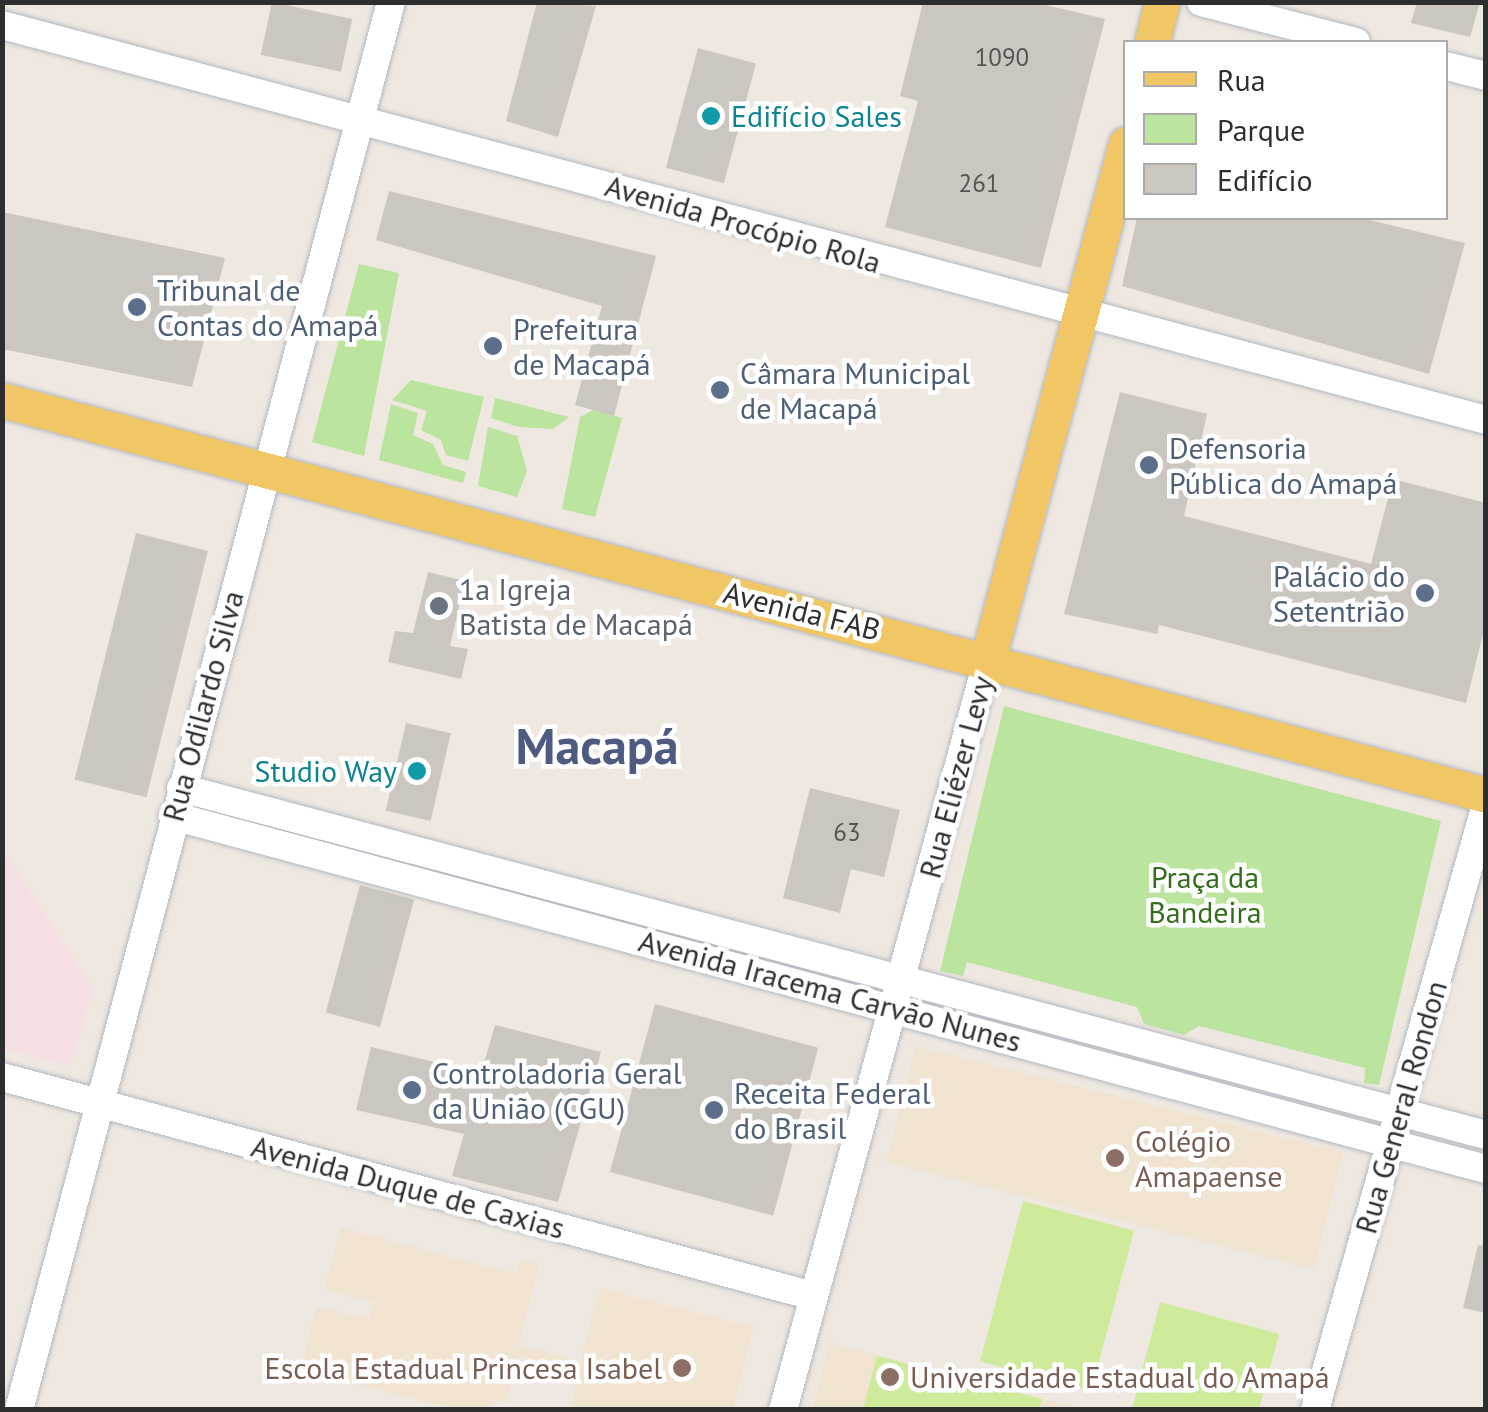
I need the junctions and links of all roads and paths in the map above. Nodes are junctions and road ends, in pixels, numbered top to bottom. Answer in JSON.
{"nodes":[{"id":1,"x":391,"y":2,"type":"edge"},
{"id":2,"x":1162,"y":2,"type":"edge"},
{"id":3,"x":1201,"y":2,"type":"edge"},
{"id":4,"x":2,"y":25,"type":"edge"},
{"id":5,"x":1152,"y":40,"type":"edge"},
{"id":6,"x":1348,"y":40,"type":"edge"},
{"id":7,"x":1448,"y":66,"type":"edge"},
{"id":8,"x":1486,"y":76,"type":"edge"},
{"id":9,"x":361,"y":117,"type":"junction"},
{"id":10,"x":1123,"y":155,"type":"edge"},
{"id":11,"x":1080,"y":317,"type":"junction"},
{"id":12,"x":2,"y":400,"type":"edge"},
{"id":13,"x":1486,"y":420,"type":"edge"},
{"id":14,"x":268,"y":468,"type":"junction"},
{"id":15,"x":987,"y":662,"type":"junction"},
{"id":16,"x":181,"y":788,"type":"junction"},
{"id":17,"x":1486,"y":795,"type":"edge"},
{"id":18,"x":1486,"y":805,"type":"edge"},
{"id":19,"x":174,"y":816,"type":"junction"},
{"id":20,"x":901,"y":979,"type":"junction"},
{"id":21,"x":892,"y":1010,"type":"junction"},
{"id":22,"x":1112,"y":1032,"type":"junction"},
{"id":23,"x":1190,"y":1054,"type":"junction"},
{"id":24,"x":1103,"y":1064,"type":"junction"},
{"id":25,"x":2,"y":1078,"type":"edge"},
{"id":26,"x":1181,"y":1084,"type":"junction"},
{"id":27,"x":98,"y":1103,"type":"junction"},
{"id":28,"x":1401,"y":1111,"type":"junction"},
{"id":29,"x":1486,"y":1134,"type":"edge"},
{"id":30,"x":1392,"y":1143,"type":"junction"},
{"id":31,"x":1486,"y":1168,"type":"edge"},
{"id":32,"x":813,"y":1296,"type":"junction"},
{"id":33,"x":19,"y":1410,"type":"edge"},
{"id":34,"x":783,"y":1410,"type":"edge"},
{"id":35,"x":1316,"y":1410,"type":"edge"}],
"edges":[{"from":1,"to":9,"type":"street","name":"Rua Odilardo Silva"},
{"from":2,"to":5,"type":"main road"},
{"from":3,"to":6,"type":"street"},
{"from":4,"to":9,"type":"street","name":"Avenida Procópio Rola"},
{"from":7,"to":8,"type":"street"},
{"from":9,"to":11,"type":"street","name":"Avenida Procópio Rola"},
{"from":9,"to":14,"type":"street","name":"Rua Odilardo Silva"},
{"from":10,"to":11,"type":"main road","name":"Rua Eliézer Levy"},
{"from":11,"to":13,"type":"street","name":"Avenida Procópio Rola"},
{"from":11,"to":15,"type":"main road","name":"Rua Eliézer Levy"},
{"from":12,"to":14,"type":"main road","name":"Avenida FAB"},
{"from":14,"to":15,"type":"main road","name":"Avenida FAB"},
{"from":14,"to":16,"type":"street","name":"Rua Odilardo Silva"},
{"from":15,"to":17,"type":"main road","name":"Avenida FAB"},
{"from":15,"to":20,"type":"street","name":"Rua Eliézer Levy"},
{"from":16,"to":19,"type":"street","name":"Rua Odilardo Silva"},
{"from":16,"to":20,"type":"street","name":"Avenida Iracema Carvão Nunes"},
{"from":18,"to":28,"type":"street","name":"Rua General Rondon"},
{"from":19,"to":21,"type":"street","name":"Avenida Iracema Carvão Nunes"},
{"from":19,"to":27,"type":"street","name":"Rua Odilardo Silva"},
{"from":20,"to":21,"type":"street","name":"Rua Eliézer Levy"},
{"from":20,"to":22,"type":"street","name":"Avenida Iracema Carvão Nunes"},
{"from":21,"to":24,"type":"street","name":"Avenida Iracema Carvão Nunes"},
{"from":21,"to":32,"type":"street","name":"Rua Eliézer Levy"},
{"from":22,"to":23,"type":"street","name":"Avenida Iracema Carvão Nunes"},
{"from":22,"to":24,"type":"street"},
{"from":23,"to":26,"type":"street"},
{"from":23,"to":28,"type":"street","name":"Avenida Iracema Carvão Nunes"},
{"from":24,"to":26,"type":"street","name":"Avenida Iracema Carvão Nunes"},
{"from":25,"to":27,"type":"street","name":"Avenida Duque de Caxias"},
{"from":26,"to":30,"type":"street","name":"Avenida Iracema Carvão Nunes"},
{"from":27,"to":32,"type":"street","name":"Avenida Duque de Caxias"},
{"from":27,"to":33,"type":"street","name":"Rua Odilardo Silva"},
{"from":28,"to":29,"type":"street","name":"Avenida Iracema Carvão Nunes"},
{"from":28,"to":30,"type":"street","name":"Rua General Rondon"},
{"from":30,"to":31,"type":"street","name":"Avenida Iracema Carvão Nunes"},
{"from":30,"to":35,"type":"street","name":"Rua General Rondon"},
{"from":32,"to":34,"type":"street","name":"Rua Eliézer Levy"}]}
